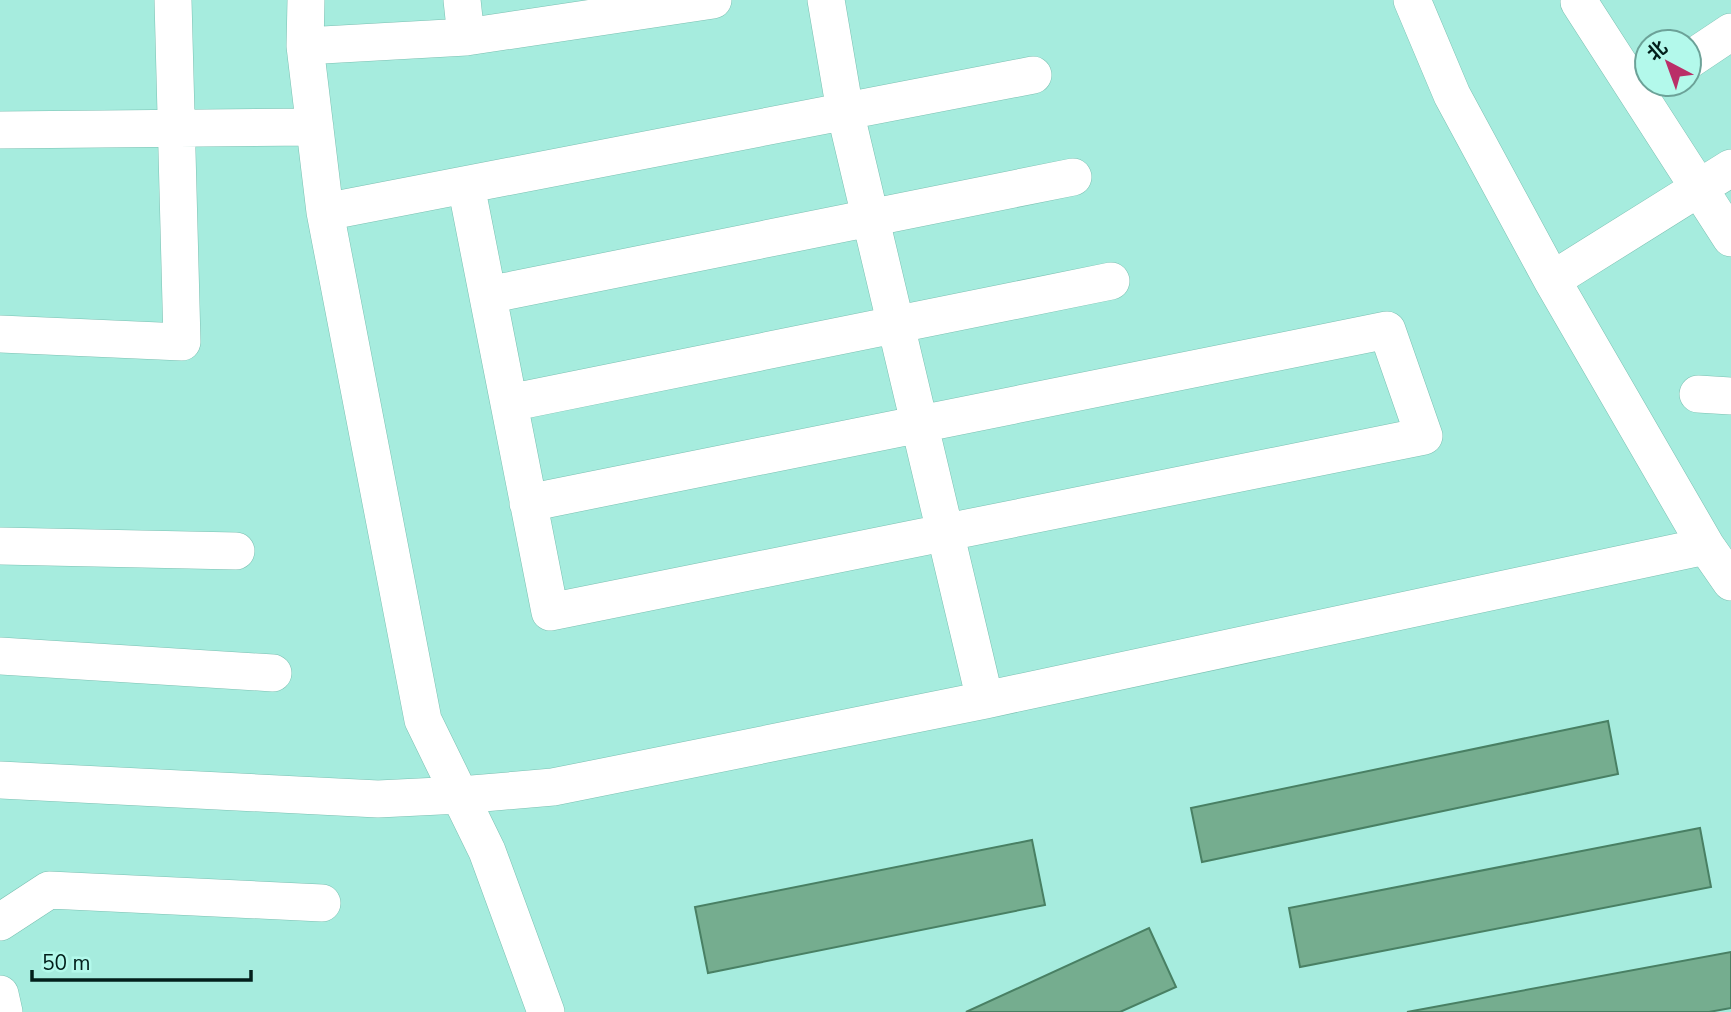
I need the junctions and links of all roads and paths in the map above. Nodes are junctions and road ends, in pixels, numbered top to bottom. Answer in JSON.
{"nodes":[{"id":1,"x":173,"y":0,"type":"edge"},
{"id":2,"x":306,"y":0,"type":"edge"},
{"id":3,"x":462,"y":0,"type":"edge"},
{"id":4,"x":713,"y":0,"type":"edge"},
{"id":5,"x":826,"y":0,"type":"edge"},
{"id":6,"x":1412,"y":0,"type":"edge"},
{"id":7,"x":1581,"y":0,"type":"edge"},
{"id":8,"x":1731,"y":32,"type":"edge"},
{"id":9,"x":466,"y":37,"type":"junction"},
{"id":10,"x":305,"y":46,"type":"junction"},
{"id":11,"x":1703,"y":51,"type":"edge"},
{"id":12,"x":1633,"y":73,"type":"edge"},
{"id":13,"x":1033,"y":75,"type":"dead end"},
{"id":14,"x":1649,"y":98,"type":"edge"},
{"id":15,"x":845,"y":111,"type":"junction"},
{"id":16,"x":314,"y":127,"type":"junction"},
{"id":17,"x":177,"y":128,"type":"junction"},
{"id":18,"x":0,"y":130,"type":"edge"},
{"id":19,"x":1731,"y":168,"type":"edge"},
{"id":20,"x":1073,"y":177,"type":"dead end"},
{"id":21,"x":466,"y":185,"type":"junction"},
{"id":22,"x":1699,"y":189,"type":"junction"},
{"id":23,"x":325,"y":212,"type":"junction"},
{"id":24,"x":870,"y":218,"type":"junction"},
{"id":25,"x":1731,"y":238,"type":"edge"},
{"id":26,"x":1552,"y":280,"type":"junction"},
{"id":27,"x":1111,"y":281,"type":"dead end"},
{"id":28,"x":488,"y":296,"type":"junction"},
{"id":29,"x":895,"y":325,"type":"junction"},
{"id":30,"x":0,"y":334,"type":"edge"},
{"id":31,"x":509,"y":403,"type":"junction"},
{"id":32,"x":919,"y":425,"type":"junction"},
{"id":33,"x":528,"y":503,"type":"junction"},
{"id":34,"x":945,"y":533,"type":"junction"},
{"id":35,"x":0,"y":546,"type":"edge"},
{"id":36,"x":1706,"y":546,"type":"junction"},
{"id":37,"x":236,"y":551,"type":"dead end"},
{"id":38,"x":1731,"y":582,"type":"edge"},
{"id":39,"x":0,"y":656,"type":"edge"},
{"id":40,"x":272,"y":673,"type":"dead end"},
{"id":41,"x":985,"y":700,"type":"junction"},
{"id":42,"x":0,"y":780,"type":"edge"},
{"id":43,"x":460,"y":795,"type":"junction"},
{"id":44,"x":322,"y":903,"type":"dead end"},
{"id":45,"x":0,"y":922,"type":"edge"},
{"id":46,"x":0,"y":994,"type":"edge"},
{"id":47,"x":4,"y":1012,"type":"edge"},
{"id":48,"x":546,"y":1012,"type":"edge"}],
"edges":[{"from":1,"to":17,"type":"street"},
{"from":2,"to":10,"type":"street"},
{"from":3,"to":9,"type":"street"},
{"from":4,"to":9,"type":"street"},
{"from":5,"to":15,"type":"street"},
{"from":6,"to":26,"type":"street"},
{"from":7,"to":12,"type":"street"},
{"from":8,"to":11,"type":"street"},
{"from":9,"to":10,"type":"street"},
{"from":10,"to":16,"type":"street"},
{"from":13,"to":15,"type":"street"},
{"from":14,"to":22,"type":"street"},
{"from":15,"to":21,"type":"street"},
{"from":15,"to":24,"type":"street"},
{"from":16,"to":17,"type":"street"},
{"from":16,"to":23,"type":"street"},
{"from":17,"to":18,"type":"street"},
{"from":17,"to":30,"type":"street"},
{"from":19,"to":22,"type":"street"},
{"from":20,"to":24,"type":"street"},
{"from":21,"to":23,"type":"street"},
{"from":21,"to":28,"type":"street"},
{"from":22,"to":25,"type":"street"},
{"from":22,"to":26,"type":"street"},
{"from":23,"to":43,"type":"street"},
{"from":24,"to":28,"type":"street"},
{"from":24,"to":29,"type":"street"},
{"from":26,"to":36,"type":"street"},
{"from":27,"to":29,"type":"street"},
{"from":28,"to":31,"type":"street"},
{"from":29,"to":31,"type":"street"},
{"from":29,"to":32,"type":"street"},
{"from":31,"to":33,"type":"street"},
{"from":32,"to":33,"type":"street"},
{"from":32,"to":34,"type":"street"},
{"from":32,"to":34,"type":"street"},
{"from":33,"to":34,"type":"street"},
{"from":34,"to":41,"type":"street"},
{"from":35,"to":37,"type":"street"},
{"from":36,"to":38,"type":"street"},
{"from":36,"to":41,"type":"street"},
{"from":39,"to":40,"type":"street"},
{"from":41,"to":43,"type":"street"},
{"from":42,"to":43,"type":"street"},
{"from":43,"to":48,"type":"street"},
{"from":44,"to":45,"type":"street"},
{"from":46,"to":47,"type":"street"}]}
